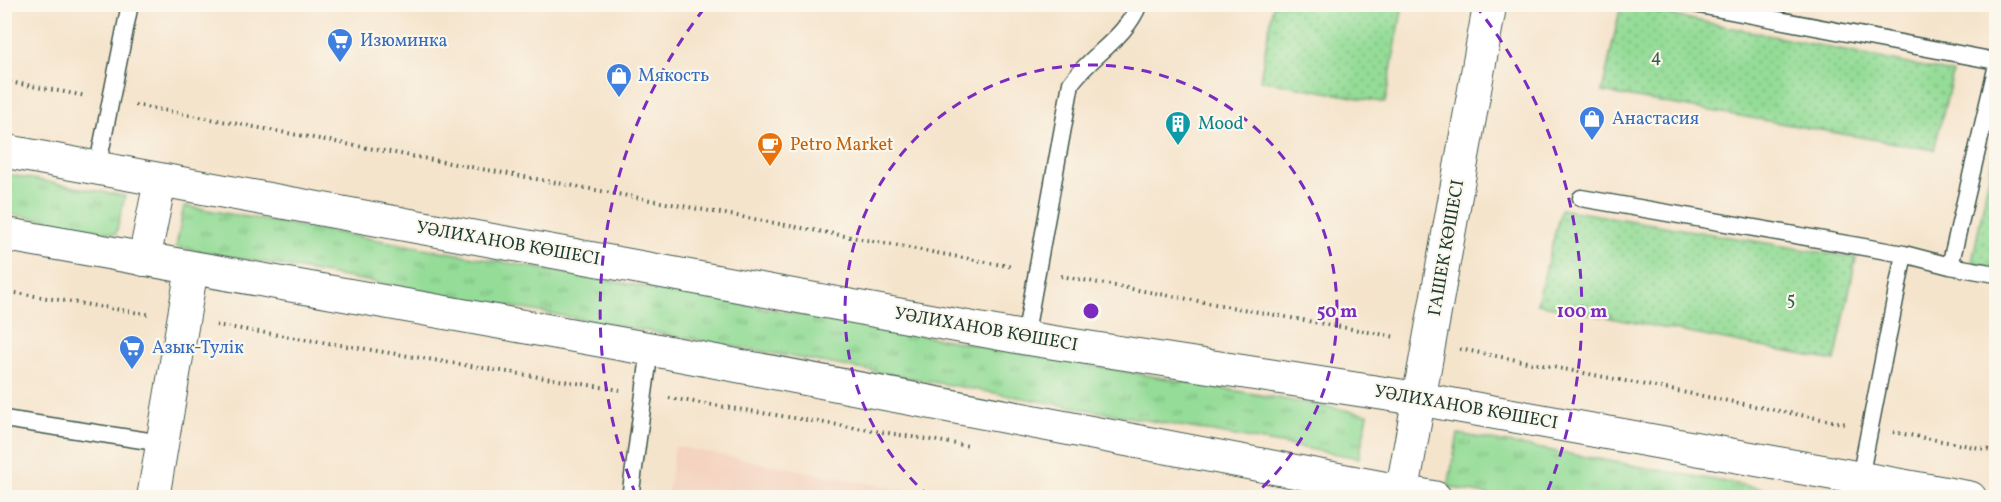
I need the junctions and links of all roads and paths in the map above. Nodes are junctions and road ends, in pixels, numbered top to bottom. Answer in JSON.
{"nodes":[{"id":1,"x":130,"y":4,"type":"edge"},
{"id":2,"x":1139,"y":4,"type":"edge"},
{"id":3,"x":1490,"y":4,"type":"edge"},
{"id":4,"x":1694,"y":4,"type":"edge"},
{"id":5,"x":1996,"y":61,"type":"edge"},
{"id":6,"x":1996,"y":69,"type":"edge"},
{"id":7,"x":4,"y":81,"type":"edge"},
{"id":8,"x":1994,"y":94,"type":"edge"},
{"id":9,"x":110,"y":101,"type":"junction"},
{"id":10,"x":4,"y":152,"type":"edge"},
{"id":11,"x":97,"y":169,"type":"junction"},
{"id":12,"x":160,"y":181,"type":"junction"},
{"id":13,"x":1581,"y":198,"type":"dead end"},
{"id":14,"x":4,"y":234,"type":"edge"},
{"id":15,"x":1904,"y":254,"type":"junction"},
{"id":16,"x":144,"y":260,"type":"junction"},
{"id":17,"x":1950,"y":266,"type":"junction"},
{"id":18,"x":192,"y":268,"type":"junction"},
{"id":19,"x":1036,"y":272,"type":"junction"},
{"id":20,"x":1996,"y":274,"type":"edge"},
{"id":21,"x":1025,"y":338,"type":"junction"},
{"id":22,"x":1430,"y":344,"type":"junction"},
{"id":23,"x":650,"y":349,"type":"junction"},
{"id":24,"x":1420,"y":399,"type":"junction"},
{"id":25,"x":4,"y":419,"type":"edge"},
{"id":26,"x":1869,"y":428,"type":"junction"},
{"id":27,"x":162,"y":443,"type":"junction"},
{"id":28,"x":1996,"y":451,"type":"edge"},
{"id":29,"x":1860,"y":478,"type":"junction"},
{"id":30,"x":1402,"y":494,"type":"edge"},
{"id":31,"x":153,"y":498,"type":"edge"},
{"id":32,"x":630,"y":498,"type":"edge"},
{"id":33,"x":1436,"y":498,"type":"edge"},
{"id":34,"x":1970,"y":498,"type":"edge"}],
"edges":[{"from":1,"to":9,"type":"lane"},
{"from":2,"to":19,"type":"lane"},
{"from":3,"to":22,"type":"main road","name":"ГАШЕК КӨШЕСІ"},
{"from":4,"to":5,"type":"lane"},
{"from":6,"to":8,"type":"lane"},
{"from":7,"to":9,"type":"path"},
{"from":8,"to":17,"type":"lane"},
{"from":9,"to":11,"type":"lane"},
{"from":9,"to":19,"type":"path"},
{"from":10,"to":11,"type":"main road","name":"УӘЛИХАНОВ КӨШЕСІ"},
{"from":11,"to":12,"type":"main road","name":"УӘЛИХАНОВ КӨШЕСІ"},
{"from":12,"to":16,"type":"street"},
{"from":12,"to":21,"type":"main road","name":"УӘЛИХАНОВ КӨШЕСІ"},
{"from":13,"to":15,"type":"lane"},
{"from":14,"to":16,"type":"main road"},
{"from":15,"to":17,"type":"lane"},
{"from":15,"to":26,"type":"lane"},
{"from":16,"to":18,"type":"main road"},
{"from":17,"to":20,"type":"lane"},
{"from":18,"to":23,"type":"main road"},
{"from":18,"to":27,"type":"street"},
{"from":19,"to":21,"type":"lane"},
{"from":19,"to":22,"type":"path"},
{"from":21,"to":24,"type":"main road","name":"УӘЛИХАНОВ КӨШЕСІ"},
{"from":22,"to":24,"type":"main road","name":"ГАШЕК КӨШЕСІ"},
{"from":22,"to":26,"type":"path"},
{"from":23,"to":30,"type":"main road"},
{"from":23,"to":32,"type":"lane"},
{"from":24,"to":29,"type":"main road","name":"УӘЛИХАНОВ КӨШЕСІ"},
{"from":24,"to":30,"type":"main road","name":"ГАШЕК КӨШЕСІ"},
{"from":25,"to":27,"type":"lane"},
{"from":26,"to":28,"type":"path"},
{"from":26,"to":29,"type":"lane"},
{"from":27,"to":31,"type":"street"},
{"from":29,"to":34,"type":"main road","name":"УӘЛИХАНОВ КӨШЕСІ"},
{"from":30,"to":33,"type":"main road"}]}
